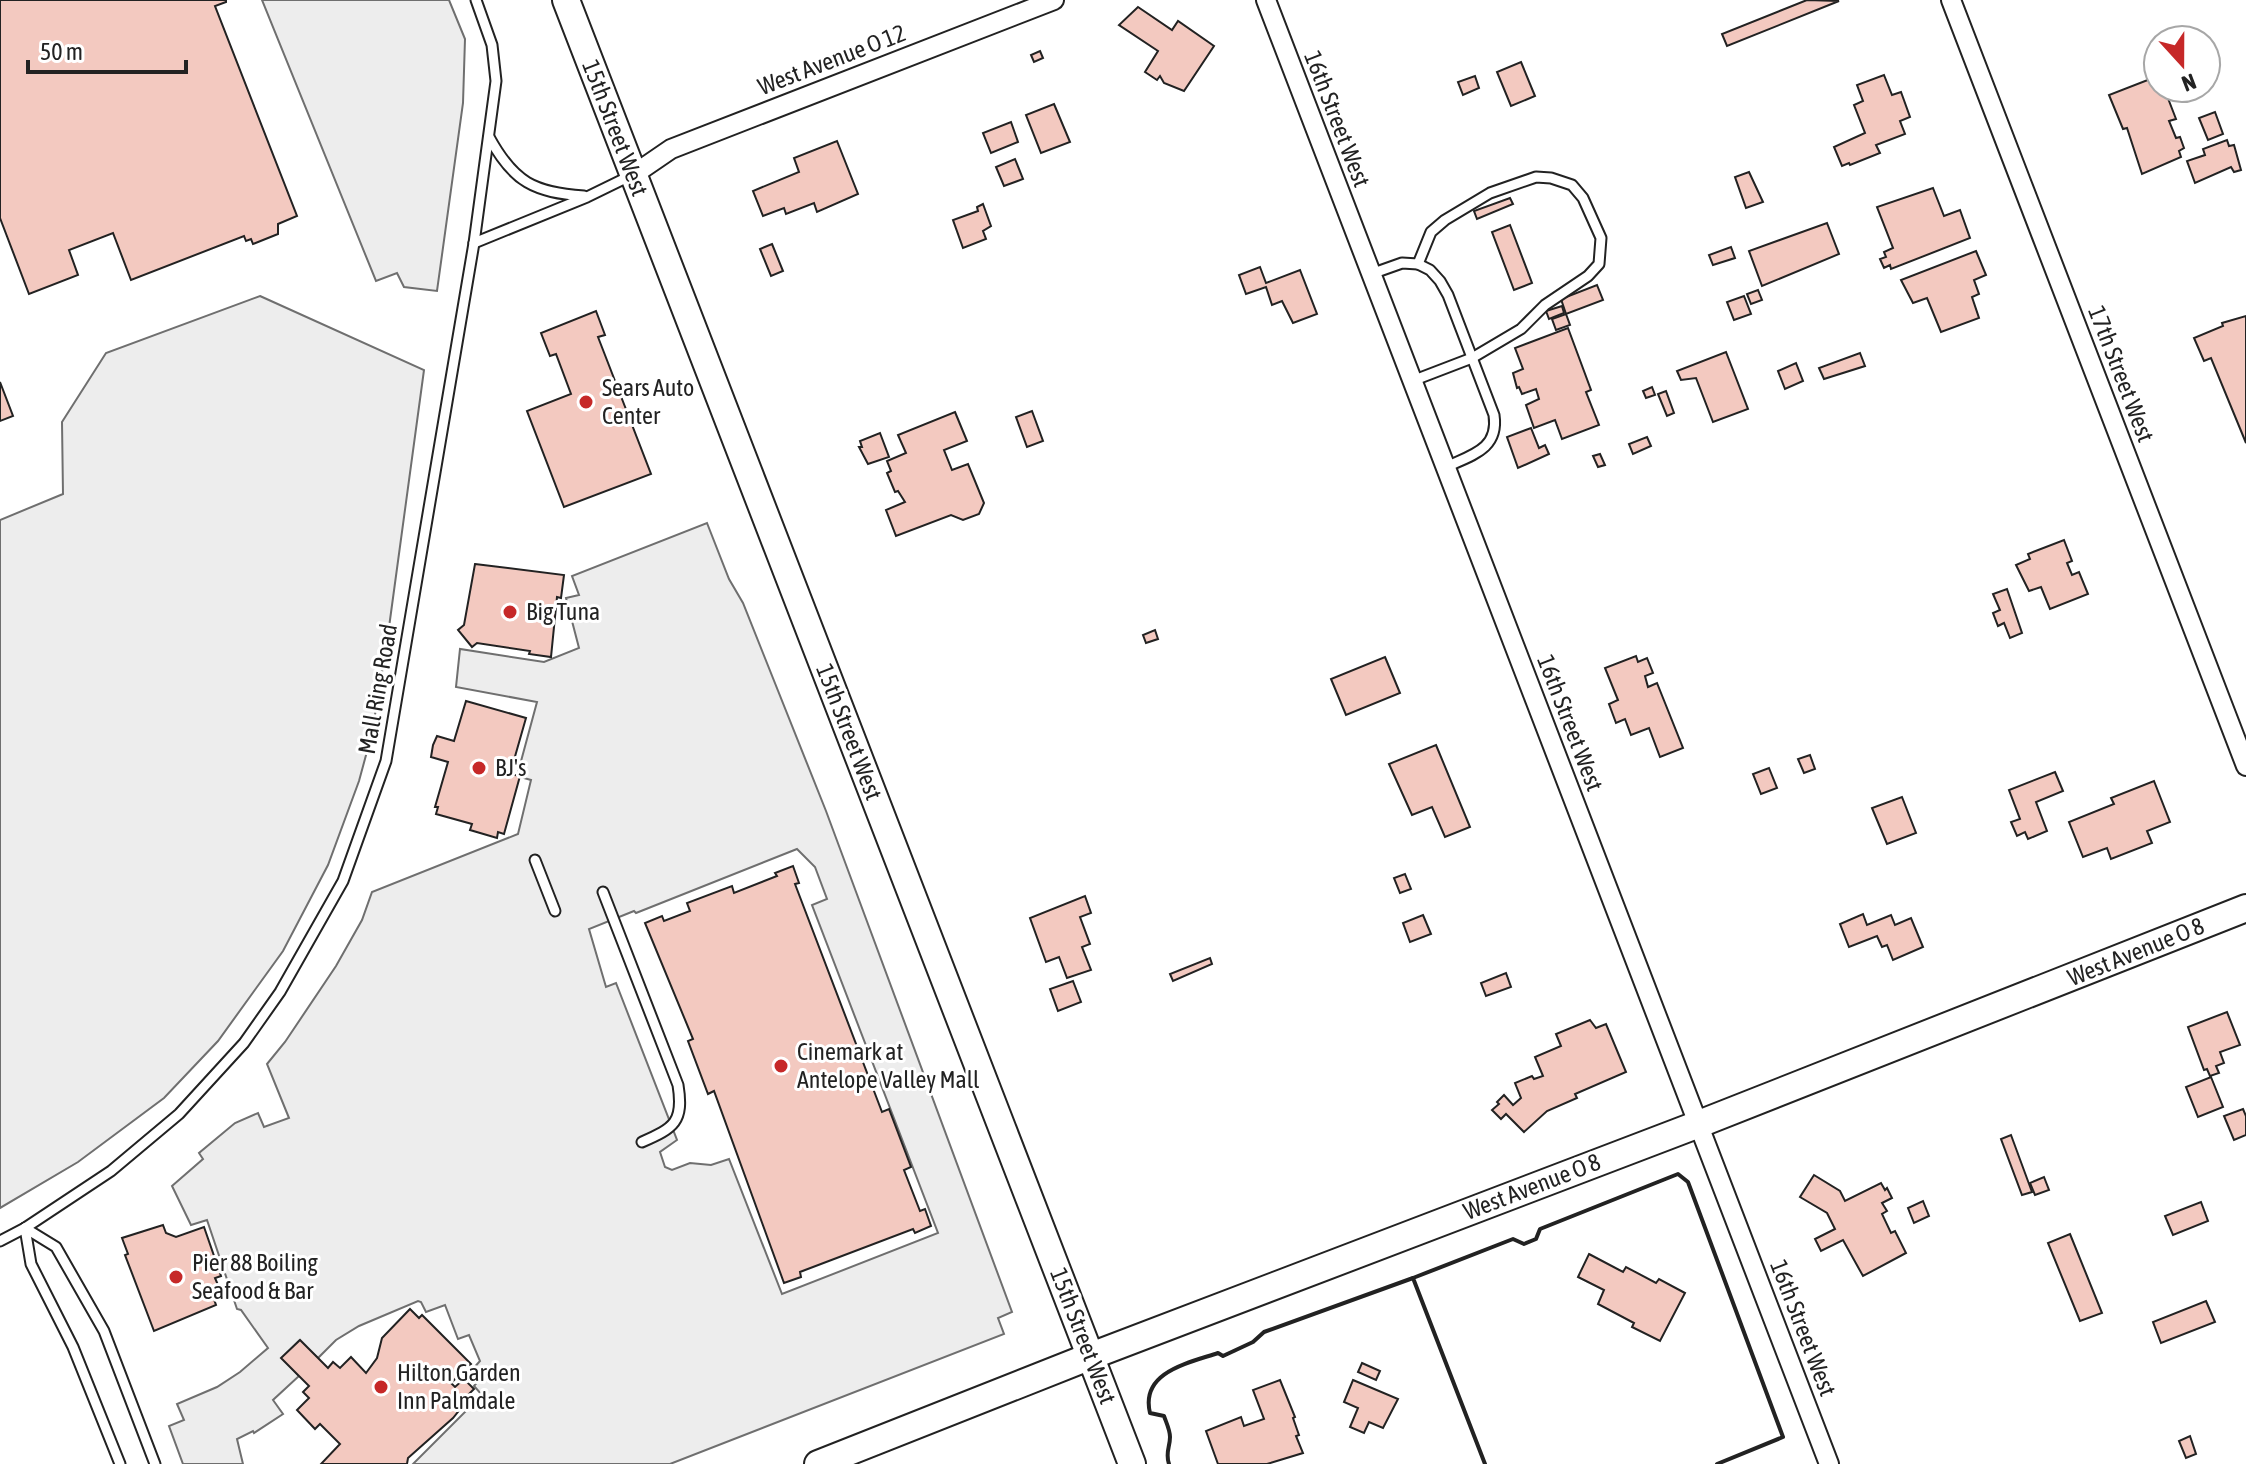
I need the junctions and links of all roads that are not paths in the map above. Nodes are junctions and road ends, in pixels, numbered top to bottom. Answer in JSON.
{"nodes":[{"id":1,"x":476,"y":0,"type":"edge"},
{"id":2,"x":566,"y":0,"type":"edge"},
{"id":3,"x":1054,"y":0,"type":"edge"},
{"id":4,"x":1266,"y":0,"type":"edge"},
{"id":5,"x":1951,"y":0,"type":"edge"},
{"id":6,"x":489,"y":137,"type":"junction"},
{"id":7,"x":633,"y":175,"type":"junction"},
{"id":8,"x":587,"y":197,"type":"junction"},
{"id":9,"x":474,"y":243,"type":"junction"},
{"id":10,"x":1418,"y":264,"type":"junction"},
{"id":11,"x":1371,"y":274,"type":"junction"},
{"id":12,"x":1472,"y":358,"type":"junction"},
{"id":13,"x":1412,"y":381,"type":"junction"},
{"id":14,"x":1446,"y":467,"type":"junction"},
{"id":15,"x":2246,"y":766,"type":"edge"},
{"id":16,"x":535,"y":860,"type":"dead end"},
{"id":17,"x":603,"y":892,"type":"dead end"},
{"id":18,"x":2246,"y":908,"type":"edge"},
{"id":19,"x":555,"y":911,"type":"dead end"},
{"id":20,"x":1699,"y":1124,"type":"junction"},
{"id":21,"x":642,"y":1142,"type":"dead end"},
{"id":22,"x":25,"y":1228,"type":"junction"},
{"id":23,"x":0,"y":1241,"type":"edge"},
{"id":24,"x":1091,"y":1356,"type":"junction"},
{"id":25,"x":120,"y":1464,"type":"edge"},
{"id":26,"x":155,"y":1464,"type":"edge"},
{"id":27,"x":818,"y":1464,"type":"edge"},
{"id":28,"x":1132,"y":1464,"type":"edge"},
{"id":29,"x":1829,"y":1464,"type":"edge"}],
"edges":[{"from":1,"to":6,"type":"lane","name":"Mall Ring Road"},
{"from":2,"to":7,"type":"street","name":"15th Street West"},
{"from":3,"to":7,"type":"street","name":"West Avenue O 12"},
{"from":4,"to":11,"type":"street","name":"16th Street West"},
{"from":5,"to":15,"type":"street","name":"17th Street West"},
{"from":6,"to":8,"type":"lane"},
{"from":6,"to":9,"type":"lane","name":"Mall Ring Road"},
{"from":7,"to":8,"type":"lane"},
{"from":7,"to":24,"type":"street","name":"15th Street West"},
{"from":8,"to":9,"type":"lane"},
{"from":9,"to":22,"type":"lane","name":"Mall Ring Road"},
{"from":10,"to":11,"type":"lane"},
{"from":10,"to":12,"type":"lane"},
{"from":10,"to":12,"type":"lane"},
{"from":11,"to":13,"type":"street","name":"16th Street West"},
{"from":12,"to":13,"type":"lane"},
{"from":12,"to":14,"type":"lane"},
{"from":13,"to":14,"type":"street","name":"16th Street West"},
{"from":14,"to":20,"type":"street","name":"16th Street West"},
{"from":16,"to":19,"type":"lane"},
{"from":17,"to":21,"type":"lane"},
{"from":18,"to":20,"type":"street","name":"West Avenue O 8"},
{"from":20,"to":24,"type":"street","name":"West Avenue O 8"},
{"from":20,"to":29,"type":"street","name":"16th Street West"},
{"from":22,"to":23,"type":"lane","name":"Mall Ring Road"},
{"from":22,"to":25,"type":"lane"},
{"from":22,"to":26,"type":"lane"},
{"from":24,"to":27,"type":"street","name":"West Avenue O 8"},
{"from":24,"to":28,"type":"street","name":"15th Street West"}]}
